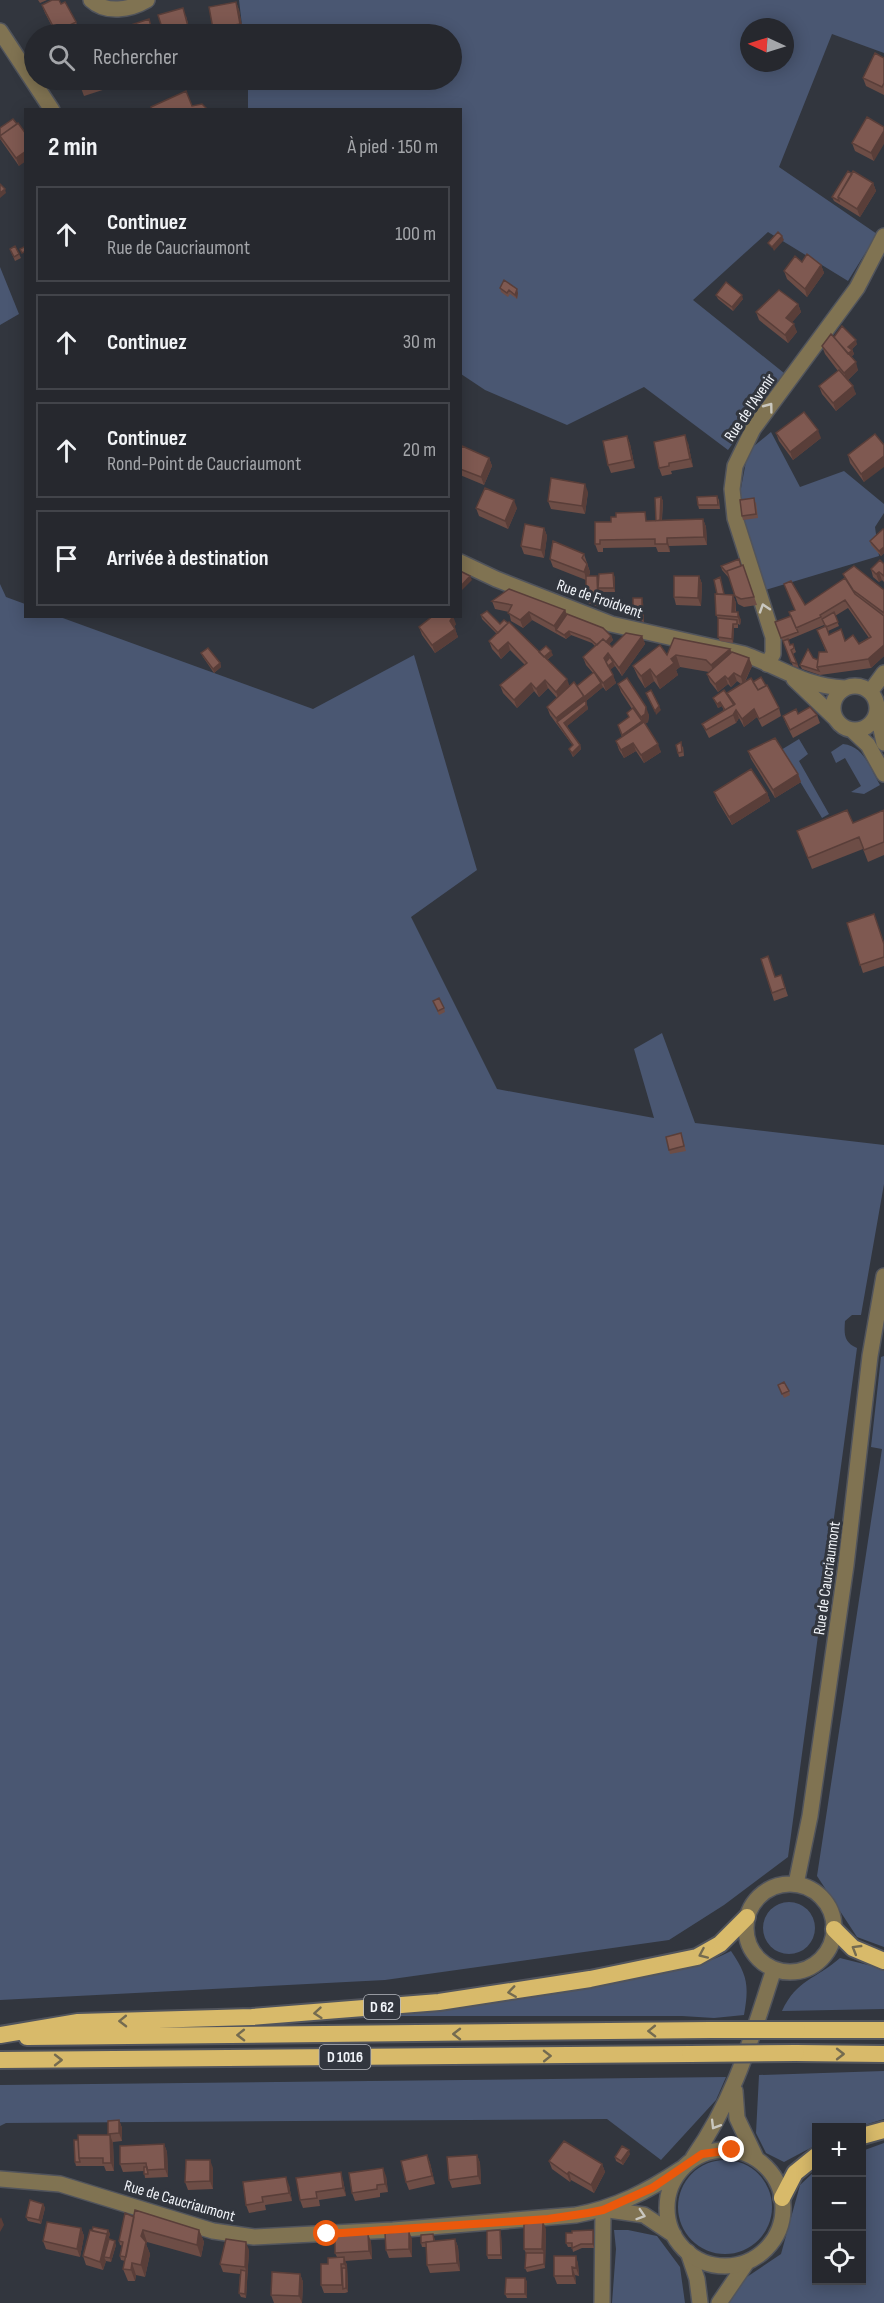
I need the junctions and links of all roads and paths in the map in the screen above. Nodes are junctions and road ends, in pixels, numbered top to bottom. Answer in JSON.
{"nodes":[{"id":1,"x":91,"y":0,"type":"edge"},
{"id":2,"x":147,"y":0,"type":"edge"},
{"id":3,"x":0,"y":31,"type":"edge"},
{"id":4,"x":24,"y":67,"type":"edge"},
{"id":5,"x":39,"y":90,"type":"edge"},
{"id":6,"x":51,"y":108,"type":"edge"},
{"id":7,"x":884,"y":236,"type":"edge"},
{"id":8,"x":462,"y":563,"type":"edge"},
{"id":9,"x":767,"y":664,"type":"junction"},
{"id":10,"x":884,"y":673,"type":"edge"},
{"id":11,"x":792,"y":677,"type":"junction"},
{"id":12,"x":845,"y":688,"type":"junction"},
{"id":13,"x":870,"y":692,"type":"junction"},
{"id":14,"x":877,"y":708,"type":"junction"},
{"id":15,"x":835,"y":718,"type":"junction"},
{"id":16,"x":852,"y":730,"type":"junction"},
{"id":17,"x":884,"y":743,"type":"edge"},
{"id":18,"x":884,"y":774,"type":"edge"},
{"id":19,"x":884,"y":1276,"type":"edge"},
{"id":20,"x":796,"y":1884,"type":"junction"},
{"id":21,"x":747,"y":1917,"type":"junction"},
{"id":22,"x":834,"y":1929,"type":"junction"},
{"id":23,"x":884,"y":1961,"type":"edge"},
{"id":24,"x":774,"y":1969,"type":"junction"},
{"id":25,"x":884,"y":2030,"type":"edge"},
{"id":26,"x":0,"y":2036,"type":"edge"},
{"id":27,"x":884,"y":2054,"type":"edge"},
{"id":28,"x":0,"y":2060,"type":"edge"},
{"id":29,"x":735,"y":2086,"type":"junction"},
{"id":30,"x":884,"y":2130,"type":"edge"},
{"id":31,"x":866,"y":2135,"type":"edge"},
{"id":32,"x":756,"y":2158,"type":"junction"},
{"id":33,"x":812,"y":2159,"type":"edge"},
{"id":34,"x":686,"y":2165,"type":"junction"},
{"id":35,"x":0,"y":2179,"type":"edge"},
{"id":36,"x":782,"y":2198,"type":"junction"},
{"id":37,"x":603,"y":2210,"type":"junction"},
{"id":38,"x":674,"y":2235,"type":"junction"},
{"id":39,"x":688,"y":2252,"type":"junction"},
{"id":40,"x":747,"y":2262,"type":"junction"},
{"id":41,"x":602,"y":2303,"type":"edge"},
{"id":42,"x":700,"y":2303,"type":"edge"},
{"id":43,"x":719,"y":2303,"type":"edge"}],
"edges":[{"from":1,"to":2,"type":"street"},
{"from":3,"to":4,"type":"street"},
{"from":5,"to":6,"type":"street"},
{"from":9,"to":7,"type":"street","name":"Rue de l'Avenir","one_way":true},
{"from":8,"to":9,"type":"street","name":"Rue de Froidvent"},
{"from":9,"to":11,"type":"street"},
{"from":10,"to":13,"type":"street"},
{"from":11,"to":12,"type":"street"},
{"from":11,"to":15,"type":"street"},
{"from":12,"to":13,"type":"street"},
{"from":12,"to":15,"type":"street"},
{"from":13,"to":14,"type":"street"},
{"from":14,"to":16,"type":"street"},
{"from":14,"to":17,"type":"street"},
{"from":15,"to":16,"type":"street"},
{"from":16,"to":18,"type":"street"},
{"from":19,"to":20,"type":"street","name":"Rue de Caucriaumont"},
{"from":20,"to":21,"type":"street"},
{"from":20,"to":22,"type":"street"},
{"from":21,"to":24,"type":"street"},
{"from":21,"to":26,"type":"highway","number":"D 62","one_way":true},
{"from":23,"to":22,"type":"highway","one_way":true},
{"from":22,"to":24,"type":"street"},
{"from":24,"to":29,"type":"street"},
{"from":25,"to":26,"type":"highway","number":"D 1016","one_way":true,"bridge":true},
{"from":28,"to":27,"type":"highway","number":"D 1016","one_way":true,"bridge":true},
{"from":29,"to":32,"type":"street"},
{"from":29,"to":34,"type":"street","one_way":true},
{"from":30,"to":31,"type":"highway"},
{"from":32,"to":34,"type":"street"},
{"from":32,"to":36,"type":"street"},
{"from":33,"to":36,"type":"highway"},
{"from":34,"to":37,"type":"street"},
{"from":34,"to":38,"type":"street"},
{"from":35,"to":37,"type":"street","name":"Rue de Caucriaumont"},
{"from":36,"to":40,"type":"street"},
{"from":37,"to":38,"type":"street","one_way":true},
{"from":37,"to":41,"type":"street"},
{"from":38,"to":39,"type":"street"},
{"from":39,"to":40,"type":"street"},
{"from":39,"to":42,"type":"street"},
{"from":40,"to":43,"type":"street"}]}
